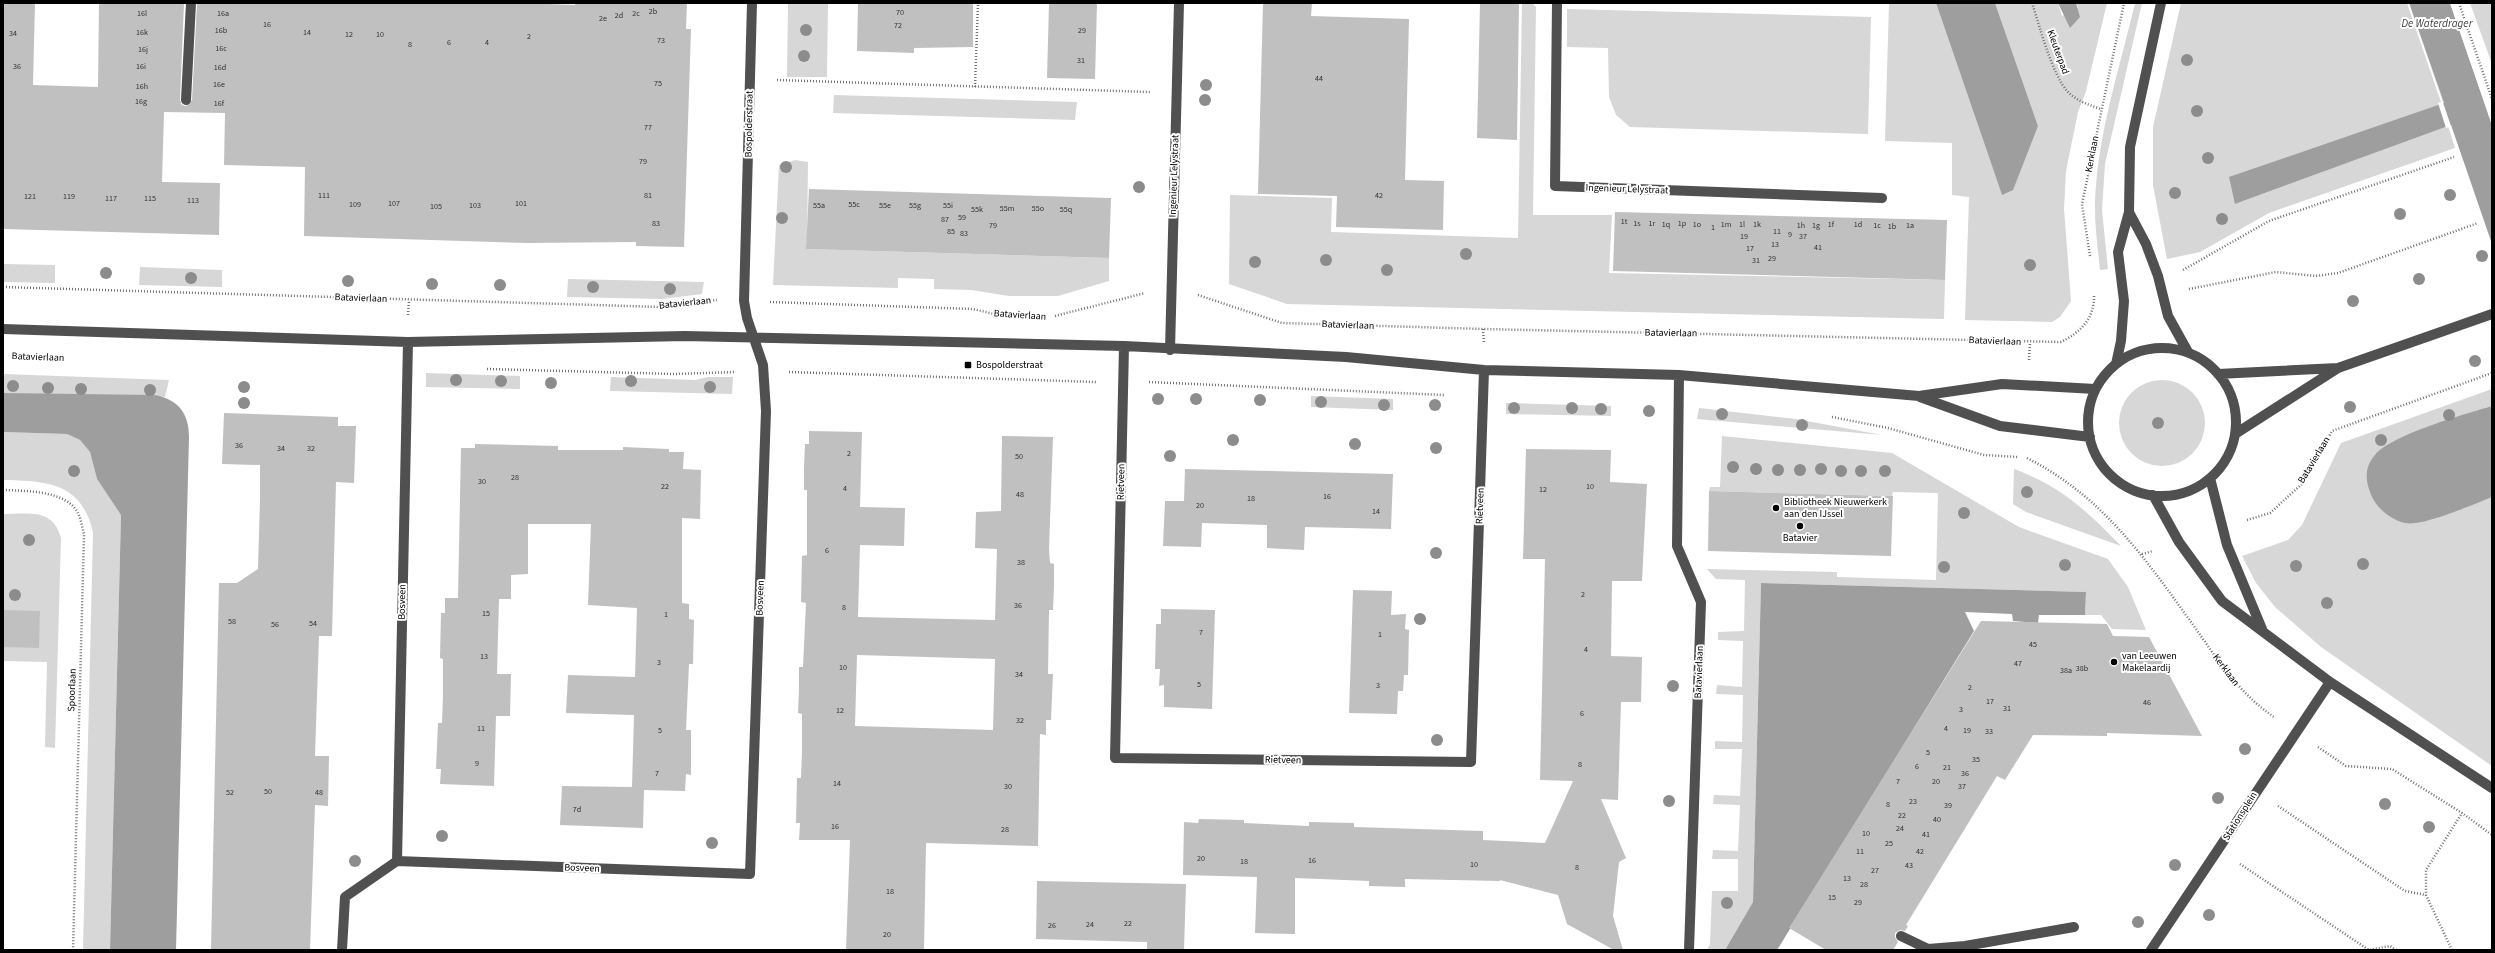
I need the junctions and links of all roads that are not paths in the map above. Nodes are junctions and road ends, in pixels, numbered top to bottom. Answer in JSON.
{"nodes":[{"id":1,"x":191,"y":3,"type":"edge"},
{"id":2,"x":752,"y":3,"type":"edge"},
{"id":3,"x":1179,"y":3,"type":"edge"},
{"id":4,"x":1557,"y":3,"type":"edge"},
{"id":5,"x":2161,"y":3,"type":"edge"},
{"id":6,"x":186,"y":100,"type":"dead end"},
{"id":7,"x":1882,"y":198,"type":"dead end"},
{"id":8,"x":2129,"y":212,"type":"junction"},
{"id":9,"x":2492,"y":314,"type":"edge"},
{"id":10,"x":3,"y":328,"type":"edge"},
{"id":11,"x":753,"y":339,"type":"junction"},
{"id":12,"x":408,"y":342,"type":"junction"},
{"id":13,"x":1124,"y":346,"type":"junction"},
{"id":14,"x":1170,"y":350,"type":"junction"},
{"id":15,"x":2188,"y":352,"type":"junction"},
{"id":16,"x":2116,"y":364,"type":"junction"},
{"id":17,"x":2338,"y":368,"type":"junction"},
{"id":18,"x":1484,"y":370,"type":"junction"},
{"id":19,"x":2218,"y":374,"type":"junction"},
{"id":20,"x":1679,"y":375,"type":"junction"},
{"id":21,"x":2095,"y":389,"type":"junction"},
{"id":22,"x":1918,"y":396,"type":"junction"},
{"id":23,"x":2235,"y":434,"type":"junction"},
{"id":24,"x":2090,"y":437,"type":"junction"},
{"id":25,"x":2210,"y":478,"type":"junction"},
{"id":26,"x":2153,"y":495,"type":"junction"},
{"id":27,"x":2262,"y":629,"type":"junction"},
{"id":28,"x":2330,"y":682,"type":"junction"},
{"id":29,"x":2492,"y":788,"type":"edge"},
{"id":30,"x":397,"y":860,"type":"junction"},
{"id":31,"x":2074,"y":927,"type":"dead end"},
{"id":32,"x":1902,"y":936,"type":"dead end"},
{"id":33,"x":342,"y":950,"type":"edge"},
{"id":34,"x":1689,"y":950,"type":"edge"},
{"id":35,"x":2151,"y":950,"type":"edge"}],
"edges":[{"from":1,"to":6,"type":"street"},
{"from":2,"to":11,"type":"street","name":"Bospolderstraat"},
{"from":3,"to":14,"type":"street","name":"Ingenieur Lelystraat"},
{"from":4,"to":7,"type":"street","name":"Ingenieur Lelystraat"},
{"from":5,"to":8,"type":"street"},
{"from":8,"to":15,"type":"street"},
{"from":8,"to":16,"type":"street"},
{"from":9,"to":17,"type":"street"},
{"from":10,"to":12,"type":"street"},
{"from":11,"to":12,"type":"street"},
{"from":11,"to":13,"type":"street"},
{"from":11,"to":30,"type":"street","name":"Bosveen"},
{"from":12,"to":30,"type":"street","name":"Bosveen"},
{"from":13,"to":14,"type":"street"},
{"from":13,"to":18,"type":"street","name":"Rietveen"},
{"from":14,"to":18,"type":"street"},
{"from":15,"to":16,"type":"street"},
{"from":15,"to":19,"type":"street"},
{"from":16,"to":21,"type":"street"},
{"from":17,"to":19,"type":"street"},
{"from":17,"to":23,"type":"street"},
{"from":18,"to":20,"type":"street"},
{"from":19,"to":23,"type":"street"},
{"from":20,"to":22,"type":"street"},
{"from":20,"to":34,"type":"street","name":"Batavierlaan"},
{"from":21,"to":22,"type":"street"},
{"from":21,"to":24,"type":"street"},
{"from":22,"to":24,"type":"street"},
{"from":23,"to":25,"type":"street"},
{"from":24,"to":26,"type":"street"},
{"from":25,"to":26,"type":"street"},
{"from":25,"to":27,"type":"street"},
{"from":26,"to":27,"type":"street"},
{"from":27,"to":28,"type":"street"},
{"from":28,"to":29,"type":"street"},
{"from":28,"to":35,"type":"street","name":"Stationsplein"},
{"from":30,"to":33,"type":"street"},
{"from":31,"to":32,"type":"street"}]}
